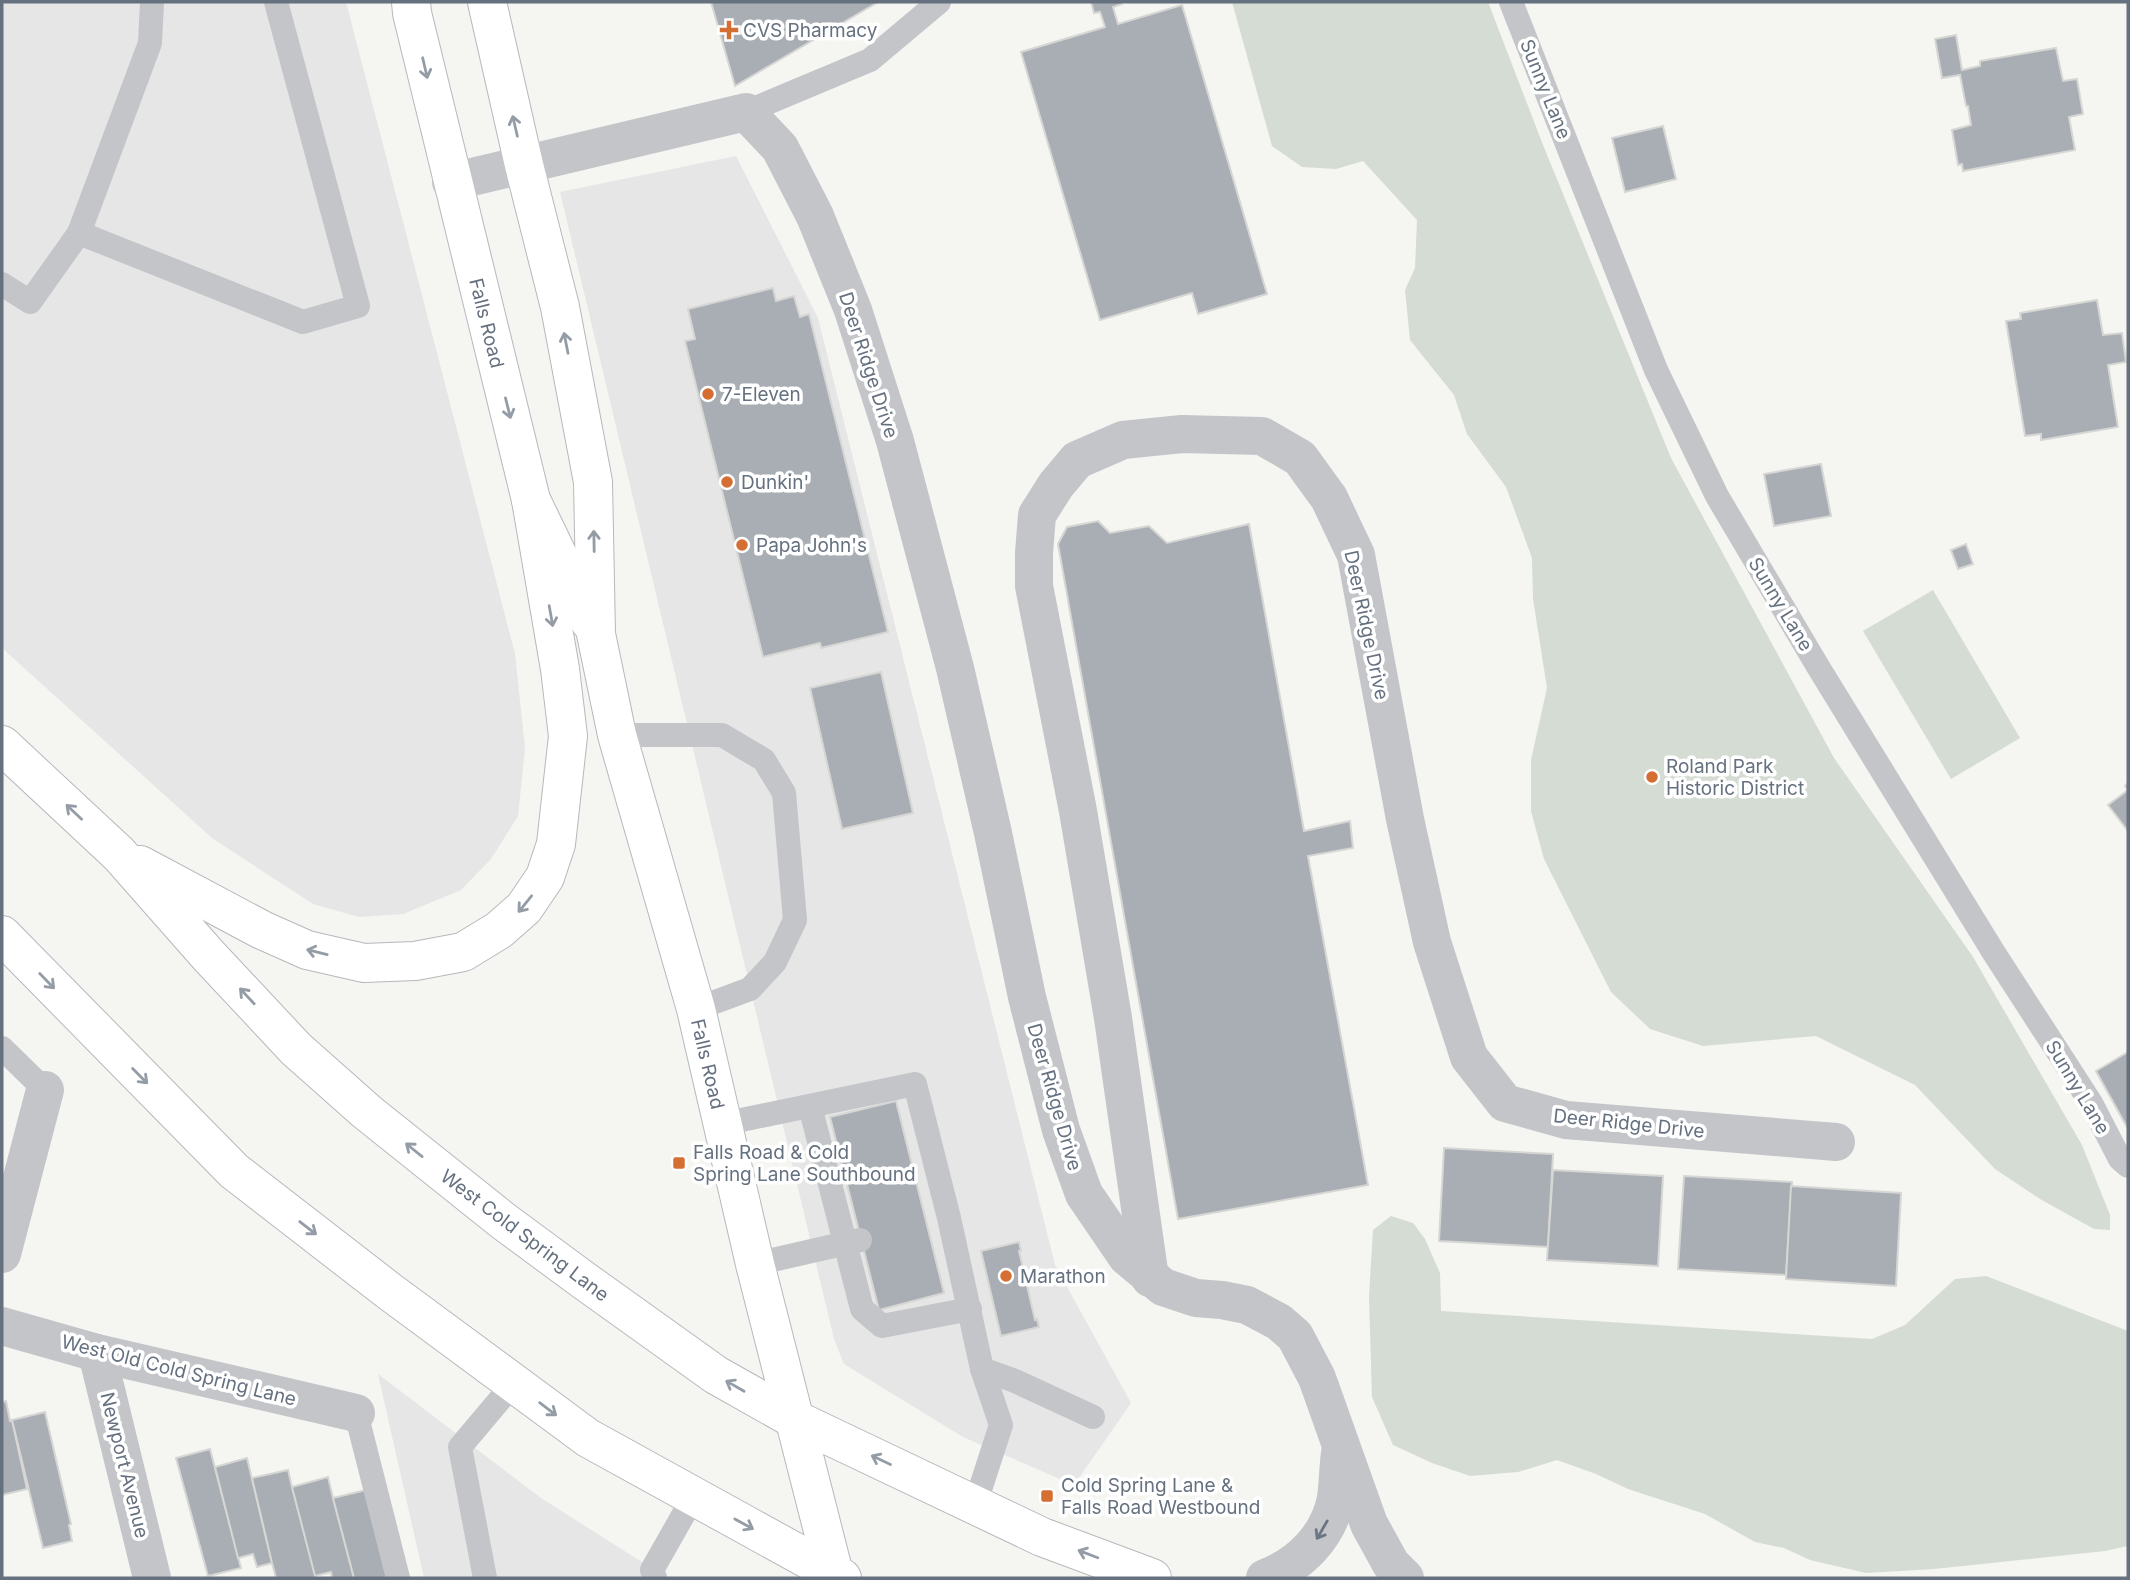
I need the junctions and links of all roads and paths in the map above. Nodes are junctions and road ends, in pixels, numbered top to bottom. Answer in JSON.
{"nodes":[{"id":1,"x":152,"y":2,"type":"edge"},
{"id":2,"x":276,"y":2,"type":"edge"},
{"id":3,"x":411,"y":2,"type":"edge"},
{"id":4,"x":487,"y":2,"type":"edge"},
{"id":5,"x":939,"y":2,"type":"edge"},
{"id":6,"x":1511,"y":2,"type":"edge"},
{"id":7,"x":746,"y":112,"type":"junction"},
{"id":8,"x":524,"y":165,"type":"junction"},
{"id":9,"x":452,"y":182,"type":"junction"},
{"id":10,"x":79,"y":233,"type":"junction"},
{"id":11,"x":2,"y":284,"type":"edge"},
{"id":12,"x":531,"y":500,"type":"junction"},
{"id":13,"x":596,"y":634,"type":"junction"},
{"id":14,"x":617,"y":735,"type":"junction"},
{"id":15,"x":2,"y":745,"type":"edge"},
{"id":16,"x":119,"y":854,"type":"junction"},
{"id":17,"x":2,"y":935,"type":"edge"},
{"id":18,"x":696,"y":1009,"type":"junction"},
{"id":19,"x":2,"y":1048,"type":"edge"},
{"id":20,"x":45,"y":1090,"type":"joint"},
{"id":21,"x":810,"y":1106,"type":"junction"},
{"id":22,"x":722,"y":1124,"type":"junction"},
{"id":23,"x":1836,"y":1142,"type":"dead end"},
{"id":24,"x":2128,"y":1166,"type":"edge"},
{"id":25,"x":853,"y":1242,"type":"junction"},
{"id":26,"x":2,"y":1254,"type":"edge"},
{"id":27,"x":755,"y":1264,"type":"junction"},
{"id":28,"x":1150,"y":1278,"type":"junction"},
{"id":29,"x":970,"y":1308,"type":"junction"},
{"id":30,"x":2,"y":1326,"type":"edge"},
{"id":31,"x":97,"y":1353,"type":"junction"},
{"id":32,"x":982,"y":1369,"type":"junction"},
{"id":33,"x":514,"y":1384,"type":"junction"},
{"id":34,"x":356,"y":1413,"type":"joint"},
{"id":35,"x":1093,"y":1417,"type":"dead end"},
{"id":36,"x":794,"y":1419,"type":"junction"},
{"id":37,"x":1341,"y":1441,"type":"junction"},
{"id":38,"x":694,"y":1496,"type":"junction"},
{"id":39,"x":975,"y":1505,"type":"junction"},
{"id":40,"x":837,"y":1577,"type":"edge"},
{"id":41,"x":152,"y":1578,"type":"edge"},
{"id":42,"x":398,"y":1578,"type":"edge"},
{"id":43,"x":485,"y":1578,"type":"edge"},
{"id":44,"x":656,"y":1578,"type":"edge"},
{"id":45,"x":1152,"y":1578,"type":"edge"},
{"id":46,"x":1265,"y":1578,"type":"edge"},
{"id":47,"x":1405,"y":1578,"type":"edge"}],
"edges":[{"from":1,"to":10,"type":"lane"},
{"from":2,"to":10,"type":"lane"},
{"from":3,"to":9,"type":"main road","name":"Falls Road","one_way":true},
{"from":8,"to":4,"type":"main road","name":"Falls Road","one_way":true},
{"from":5,"to":7,"type":"lane"},
{"from":6,"to":24,"type":"lane","name":"Sunny Lane"},
{"from":7,"to":8,"type":"street"},
{"from":7,"to":28,"type":"street","name":"Deer Ridge Drive"},
{"from":8,"to":9,"type":"street"},
{"from":13,"to":8,"type":"main road","name":"Falls Road","one_way":true},
{"from":9,"to":12,"type":"main road","name":"Falls Road","one_way":true},
{"from":10,"to":11,"type":"lane"},
{"from":12,"to":13,"type":"main road","name":"Falls Road"},
{"from":12,"to":16,"type":"main road","one_way":true},
{"from":13,"to":14,"type":"main road","name":"Falls Road"},
{"from":14,"to":18,"type":"main road","name":"Falls Road"},
{"from":14,"to":18,"type":"lane"},
{"from":16,"to":15,"type":"main road","name":"West Cold Spring Lane","one_way":true},
{"from":36,"to":16,"type":"main road","name":"West Cold Spring Lane","one_way":true},
{"from":17,"to":33,"type":"main road","one_way":true},
{"from":18,"to":22,"type":"main road","name":"Falls Road"},
{"from":19,"to":20,"type":"lane"},
{"from":20,"to":26,"type":"street"},
{"from":21,"to":22,"type":"lane"},
{"from":21,"to":25,"type":"lane"},
{"from":21,"to":29,"type":"lane"},
{"from":22,"to":27,"type":"main road","name":"Falls Road"},
{"from":23,"to":28,"type":"street","name":"Deer Ridge Drive"},
{"from":25,"to":27,"type":"lane"},
{"from":25,"to":29,"type":"lane"},
{"from":27,"to":36,"type":"main road","name":"Falls Road"},
{"from":28,"to":37,"type":"street","name":"Deer Ridge Drive"},
{"from":29,"to":32,"type":"lane"},
{"from":30,"to":31,"type":"street","name":"West Old Cold Spring Lane"},
{"from":31,"to":34,"type":"street","name":"West Old Cold Spring Lane"},
{"from":31,"to":41,"type":"street","name":"Newport Avenue"},
{"from":32,"to":35,"type":"lane"},
{"from":32,"to":39,"type":"lane"},
{"from":33,"to":38,"type":"main road","one_way":true},
{"from":33,"to":43,"type":"lane"},
{"from":34,"to":42,"type":"lane"},
{"from":39,"to":36,"type":"main road","name":"West Cold Spring Lane","one_way":true},
{"from":36,"to":40,"type":"main road","name":"Falls Road"},
{"from":37,"to":46,"type":"street","name":"Deer Ridge Drive","one_way":true},
{"from":37,"to":47,"type":"street","name":"Deer Ridge Drive"},
{"from":38,"to":40,"type":"main road","one_way":true},
{"from":38,"to":44,"type":"lane"},
{"from":45,"to":39,"type":"main road","name":"West Cold Spring Lane","one_way":true}]}
